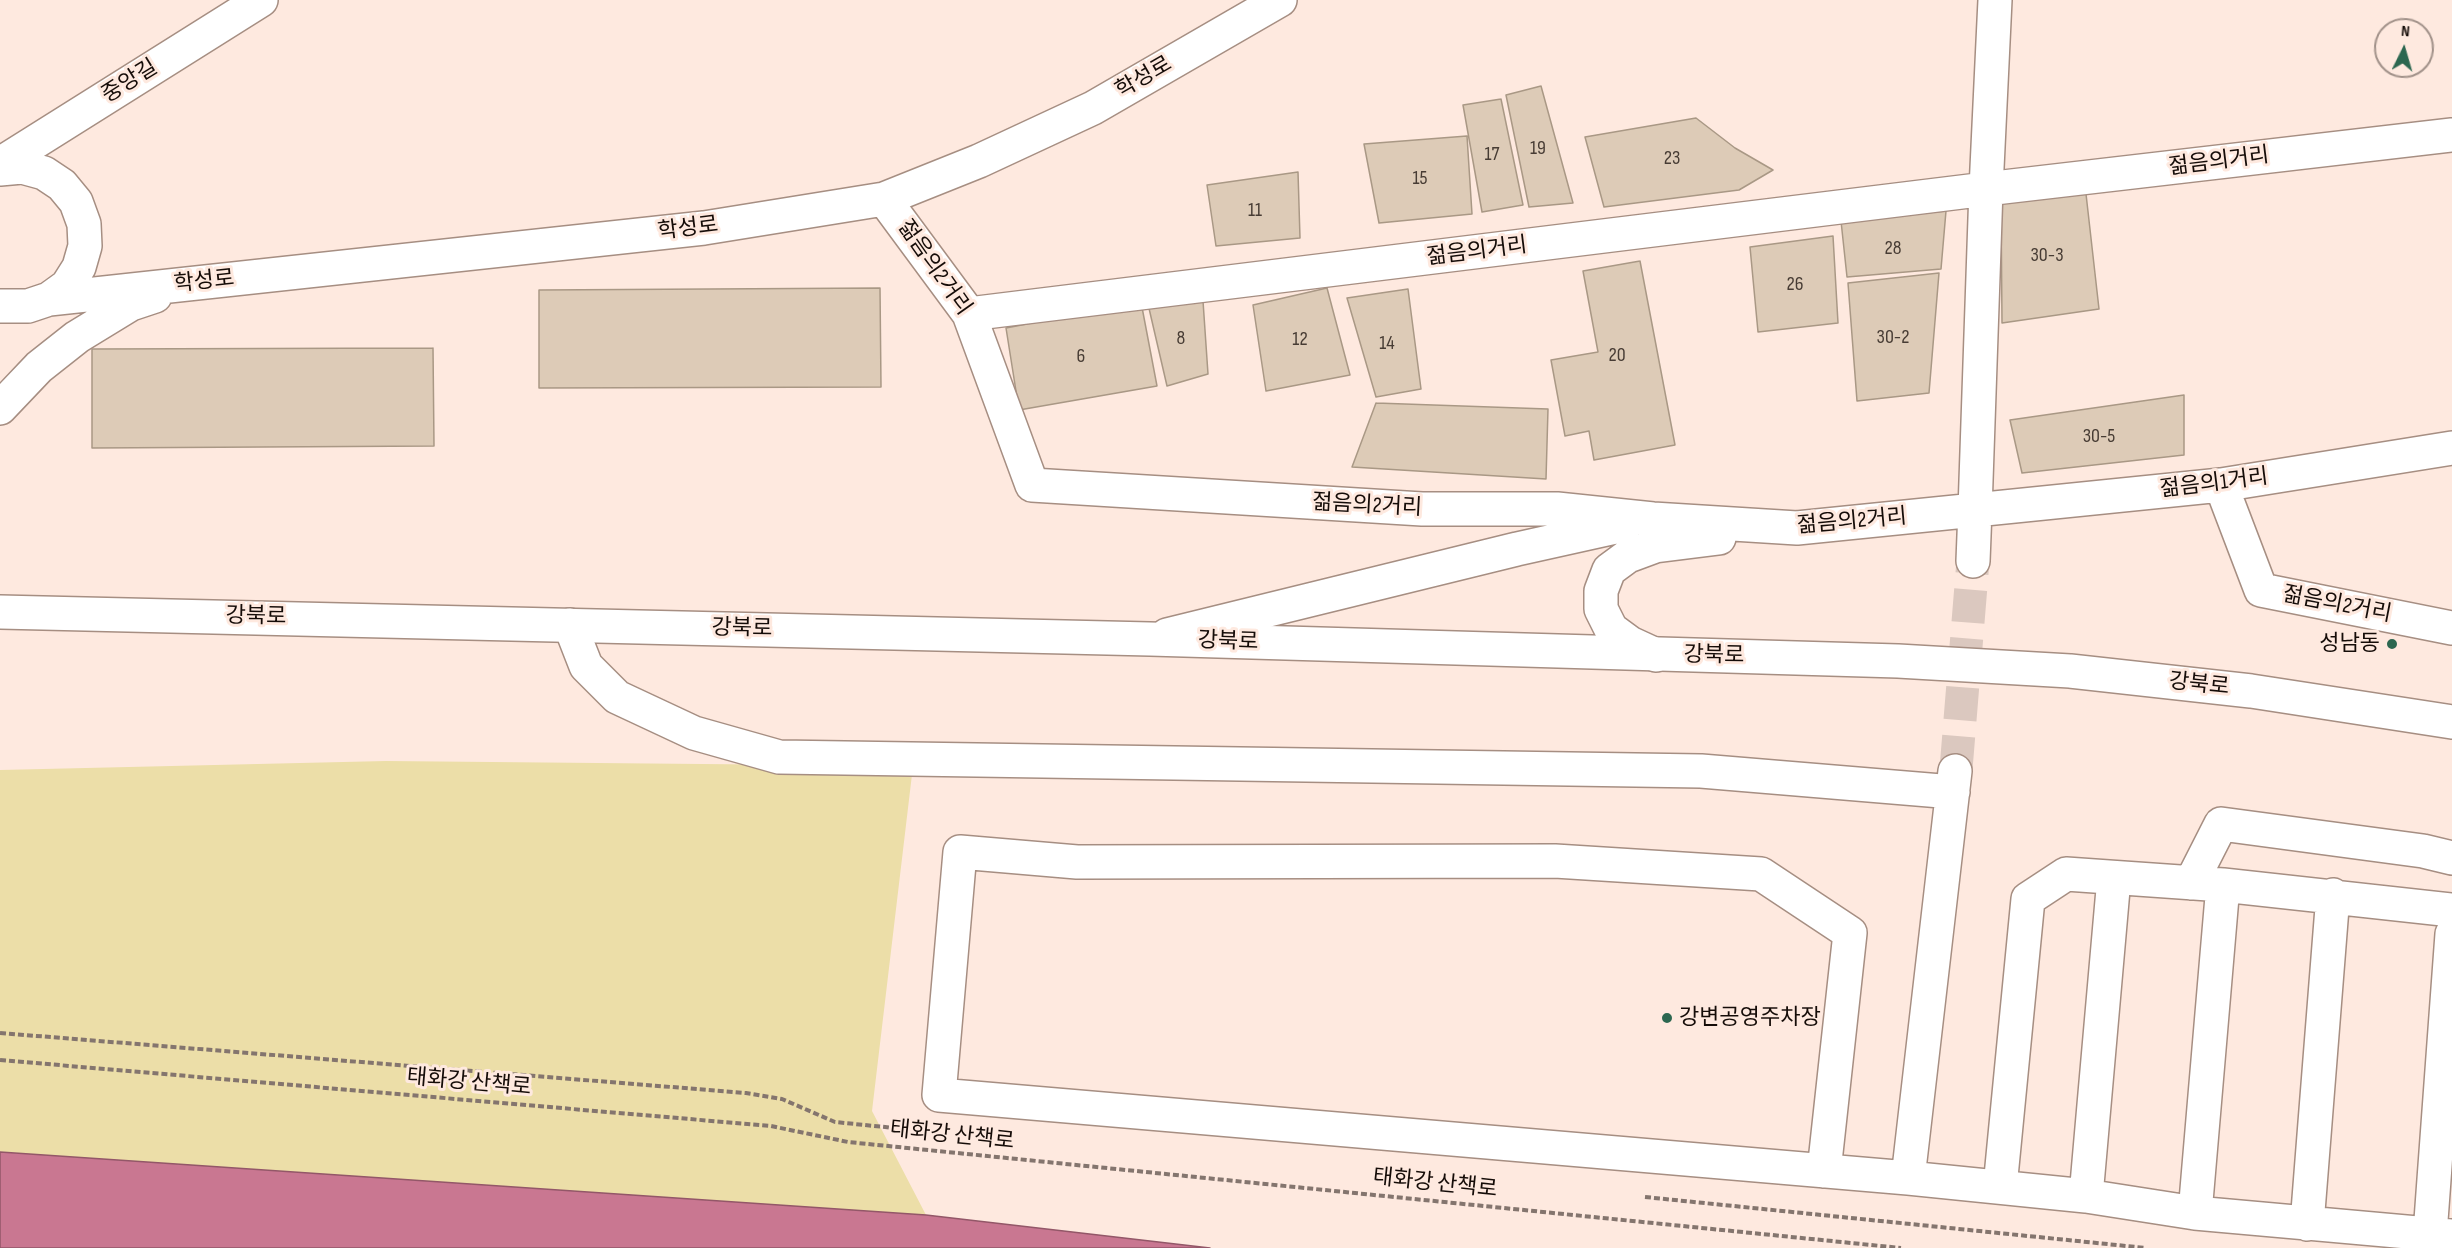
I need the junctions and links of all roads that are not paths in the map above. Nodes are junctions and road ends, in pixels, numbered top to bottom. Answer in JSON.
{"nodes":[{"id":1,"x":261,"y":0,"type":"edge"},
{"id":2,"x":1280,"y":0,"type":"edge"},
{"id":3,"x":1995,"y":0,"type":"edge"},
{"id":4,"x":2452,"y":135,"type":"edge"},
{"id":5,"x":0,"y":164,"type":"edge"},
{"id":6,"x":0,"y":169,"type":"edge"},
{"id":7,"x":1986,"y":189,"type":"junction"},
{"id":8,"x":884,"y":199,"type":"junction"},
{"id":9,"x":190,"y":283,"type":"junction"},
{"id":10,"x":31,"y":303,"type":"edge"},
{"id":11,"x":969,"y":314,"type":"junction"},
{"id":12,"x":39,"y":366,"type":"junction"},
{"id":13,"x":0,"y":408,"type":"edge"},
{"id":14,"x":2452,"y":448,"type":"edge"},
{"id":15,"x":2221,"y":485,"type":"junction"},
{"id":16,"x":1975,"y":510,"type":"junction"},
{"id":17,"x":1653,"y":519,"type":"junction"},
{"id":18,"x":1797,"y":528,"type":"junction"},
{"id":19,"x":1973,"y":561,"type":"tunnel mouth"},
{"id":20,"x":0,"y":612,"type":"edge"},
{"id":21,"x":570,"y":625,"type":"junction"},
{"id":22,"x":2452,"y":628,"type":"edge"},
{"id":23,"x":1150,"y":639,"type":"junction"},
{"id":24,"x":1656,"y":655,"type":"junction"},
{"id":25,"x":2452,"y":722,"type":"edge"},
{"id":26,"x":2452,"y":858,"type":"edge"},
{"id":27,"x":2114,"y":878,"type":"junction"},
{"id":28,"x":2191,"y":883,"type":"junction"},
{"id":29,"x":2223,"y":885,"type":"junction"},
{"id":30,"x":2333,"y":895,"type":"junction"},
{"id":31,"x":2452,"y":910,"type":"edge"},
{"id":32,"x":2452,"y":934,"type":"edge"},
{"id":33,"x":1824,"y":1171,"type":"junction"},
{"id":34,"x":1908,"y":1178,"type":"junction"},
{"id":35,"x":2000,"y":1187,"type":"junction"},
{"id":36,"x":2086,"y":1196,"type":"junction"},
{"id":37,"x":2195,"y":1213,"type":"junction"},
{"id":38,"x":2307,"y":1224,"type":"junction"},
{"id":39,"x":2441,"y":1235,"type":"edge"}],
"edges":[{"from":1,"to":5,"type":"street","name":"중앙길"},
{"from":2,"to":8,"type":"street","name":"학성로"},
{"from":3,"to":7,"type":"street"},
{"from":4,"to":7,"type":"street","name":"젊음의거리"},
{"from":6,"to":10,"type":"street"},
{"from":7,"to":11,"type":"street","name":"젊음의거리"},
{"from":7,"to":16,"type":"street"},
{"from":8,"to":9,"type":"street","name":"학성로"},
{"from":8,"to":11,"type":"street","name":"젊음의2거리"},
{"from":9,"to":10,"type":"street","name":"학성로"},
{"from":9,"to":12,"type":"street"},
{"from":10,"to":12,"type":"street"},
{"from":11,"to":17,"type":"street","name":"젊음의2거리"},
{"from":12,"to":13,"type":"street"},
{"from":14,"to":15,"type":"street","name":"젊음의1거리"},
{"from":15,"to":16,"type":"street","name":"젊음의1거리"},
{"from":15,"to":22,"type":"street","name":"젊음의2거리"},
{"from":16,"to":18,"type":"street","name":"젊음의2거리"},
{"from":16,"to":19,"type":"street"},
{"from":17,"to":18,"type":"street","name":"젊음의2거리"},
{"from":17,"to":23,"type":"street"},
{"from":18,"to":24,"type":"street"},
{"from":20,"to":21,"type":"street","name":"강북로"},
{"from":21,"to":23,"type":"street","name":"강북로"},
{"from":21,"to":34,"type":"street"},
{"from":23,"to":24,"type":"street","name":"강북로"},
{"from":24,"to":25,"type":"street","name":"강북로"},
{"from":26,"to":28,"type":"street"},
{"from":27,"to":28,"type":"street"},
{"from":27,"to":35,"type":"street"},
{"from":27,"to":36,"type":"street"},
{"from":28,"to":29,"type":"street"},
{"from":29,"to":30,"type":"street"},
{"from":29,"to":37,"type":"street"},
{"from":30,"to":31,"type":"street"},
{"from":30,"to":38,"type":"street"},
{"from":32,"to":39,"type":"street"},
{"from":33,"to":33,"type":"street"},
{"from":33,"to":34,"type":"street"},
{"from":34,"to":35,"type":"street"},
{"from":35,"to":36,"type":"street"},
{"from":36,"to":37,"type":"street"},
{"from":37,"to":38,"type":"street"},
{"from":38,"to":39,"type":"street"}]}
